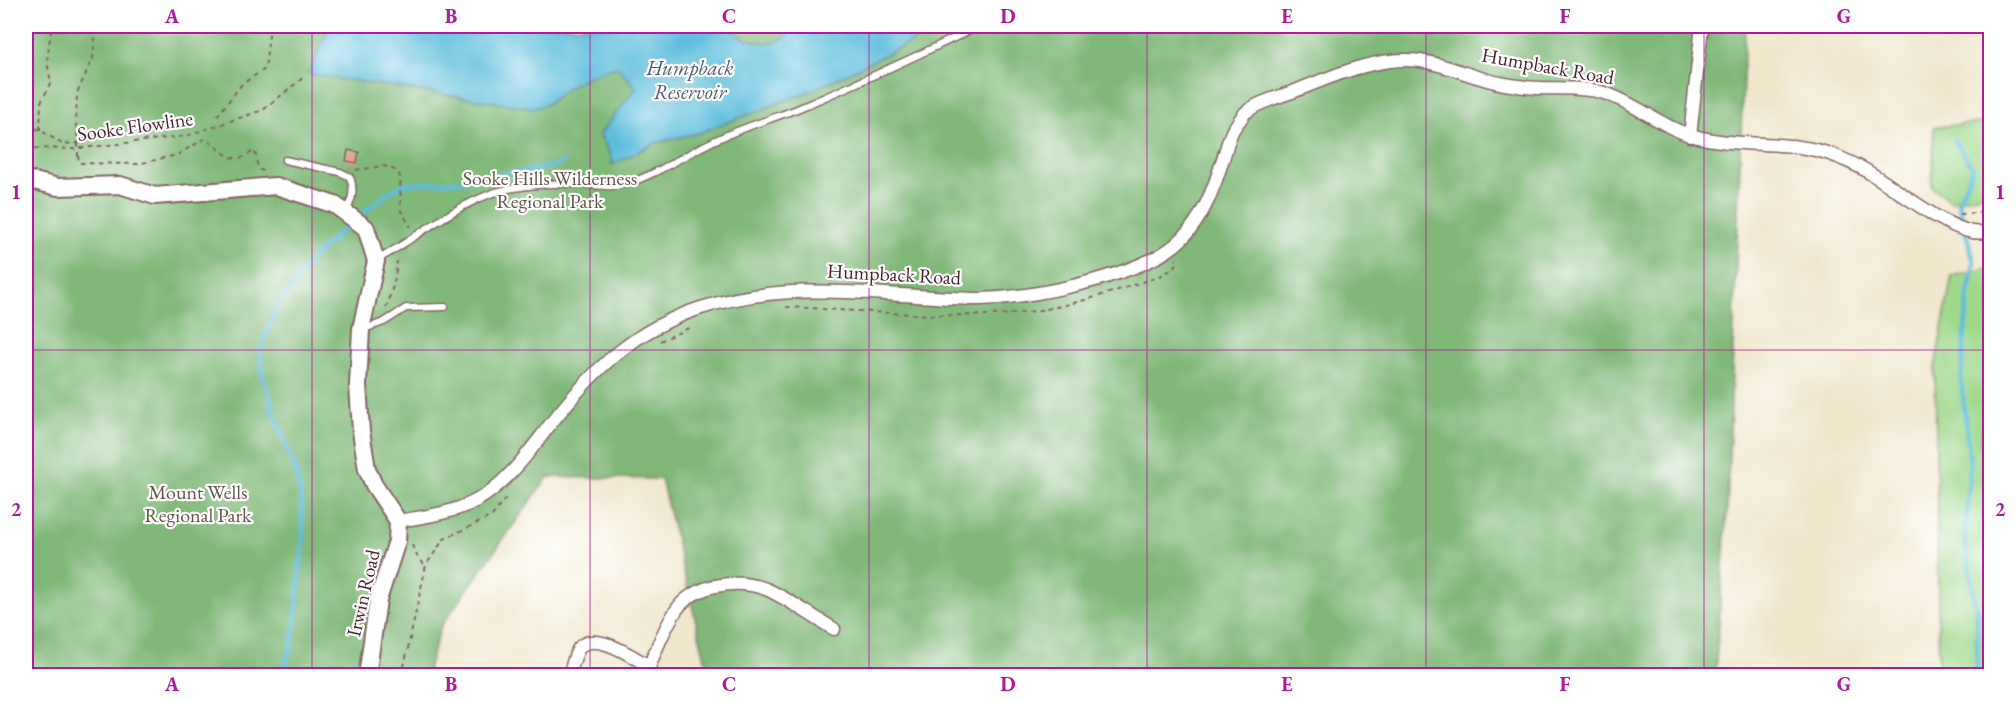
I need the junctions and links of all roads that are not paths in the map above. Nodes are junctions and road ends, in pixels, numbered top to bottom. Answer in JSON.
{"nodes":[{"id":1,"x":979,"y":26,"type":"edge"},
{"id":2,"x":1702,"y":26,"type":"edge"},
{"id":3,"x":1690,"y":136,"type":"junction"},
{"id":4,"x":285,"y":160,"type":"road end"},
{"id":5,"x":26,"y":179,"type":"edge"},
{"id":6,"x":345,"y":212,"type":"junction"},
{"id":7,"x":1990,"y":232,"type":"edge"},
{"id":8,"x":376,"y":261,"type":"junction"},
{"id":9,"x":445,"y":307,"type":"dead end"},
{"id":10,"x":361,"y":329,"type":"junction"},
{"id":11,"x":398,"y":521,"type":"junction"},
{"id":12,"x":834,"y":629,"type":"dead end"},
{"id":13,"x":647,"y":671,"type":"edge"},
{"id":14,"x":367,"y":675,"type":"edge"},
{"id":15,"x":569,"y":675,"type":"edge"}],
"edges":[{"from":1,"to":8,"type":"lane"},
{"from":2,"to":3,"type":"street"},
{"from":3,"to":7,"type":"street","name":"Humpback Road"},
{"from":3,"to":11,"type":"street","name":"Humpback Road"},
{"from":4,"to":6,"type":"lane"},
{"from":5,"to":6,"type":"street"},
{"from":6,"to":8,"type":"street"},
{"from":8,"to":10,"type":"street"},
{"from":9,"to":10,"type":"lane"},
{"from":10,"to":11,"type":"street"},
{"from":11,"to":14,"type":"street","name":"Irwin Road"},
{"from":12,"to":13,"type":"street"},
{"from":13,"to":15,"type":"street"}]}
